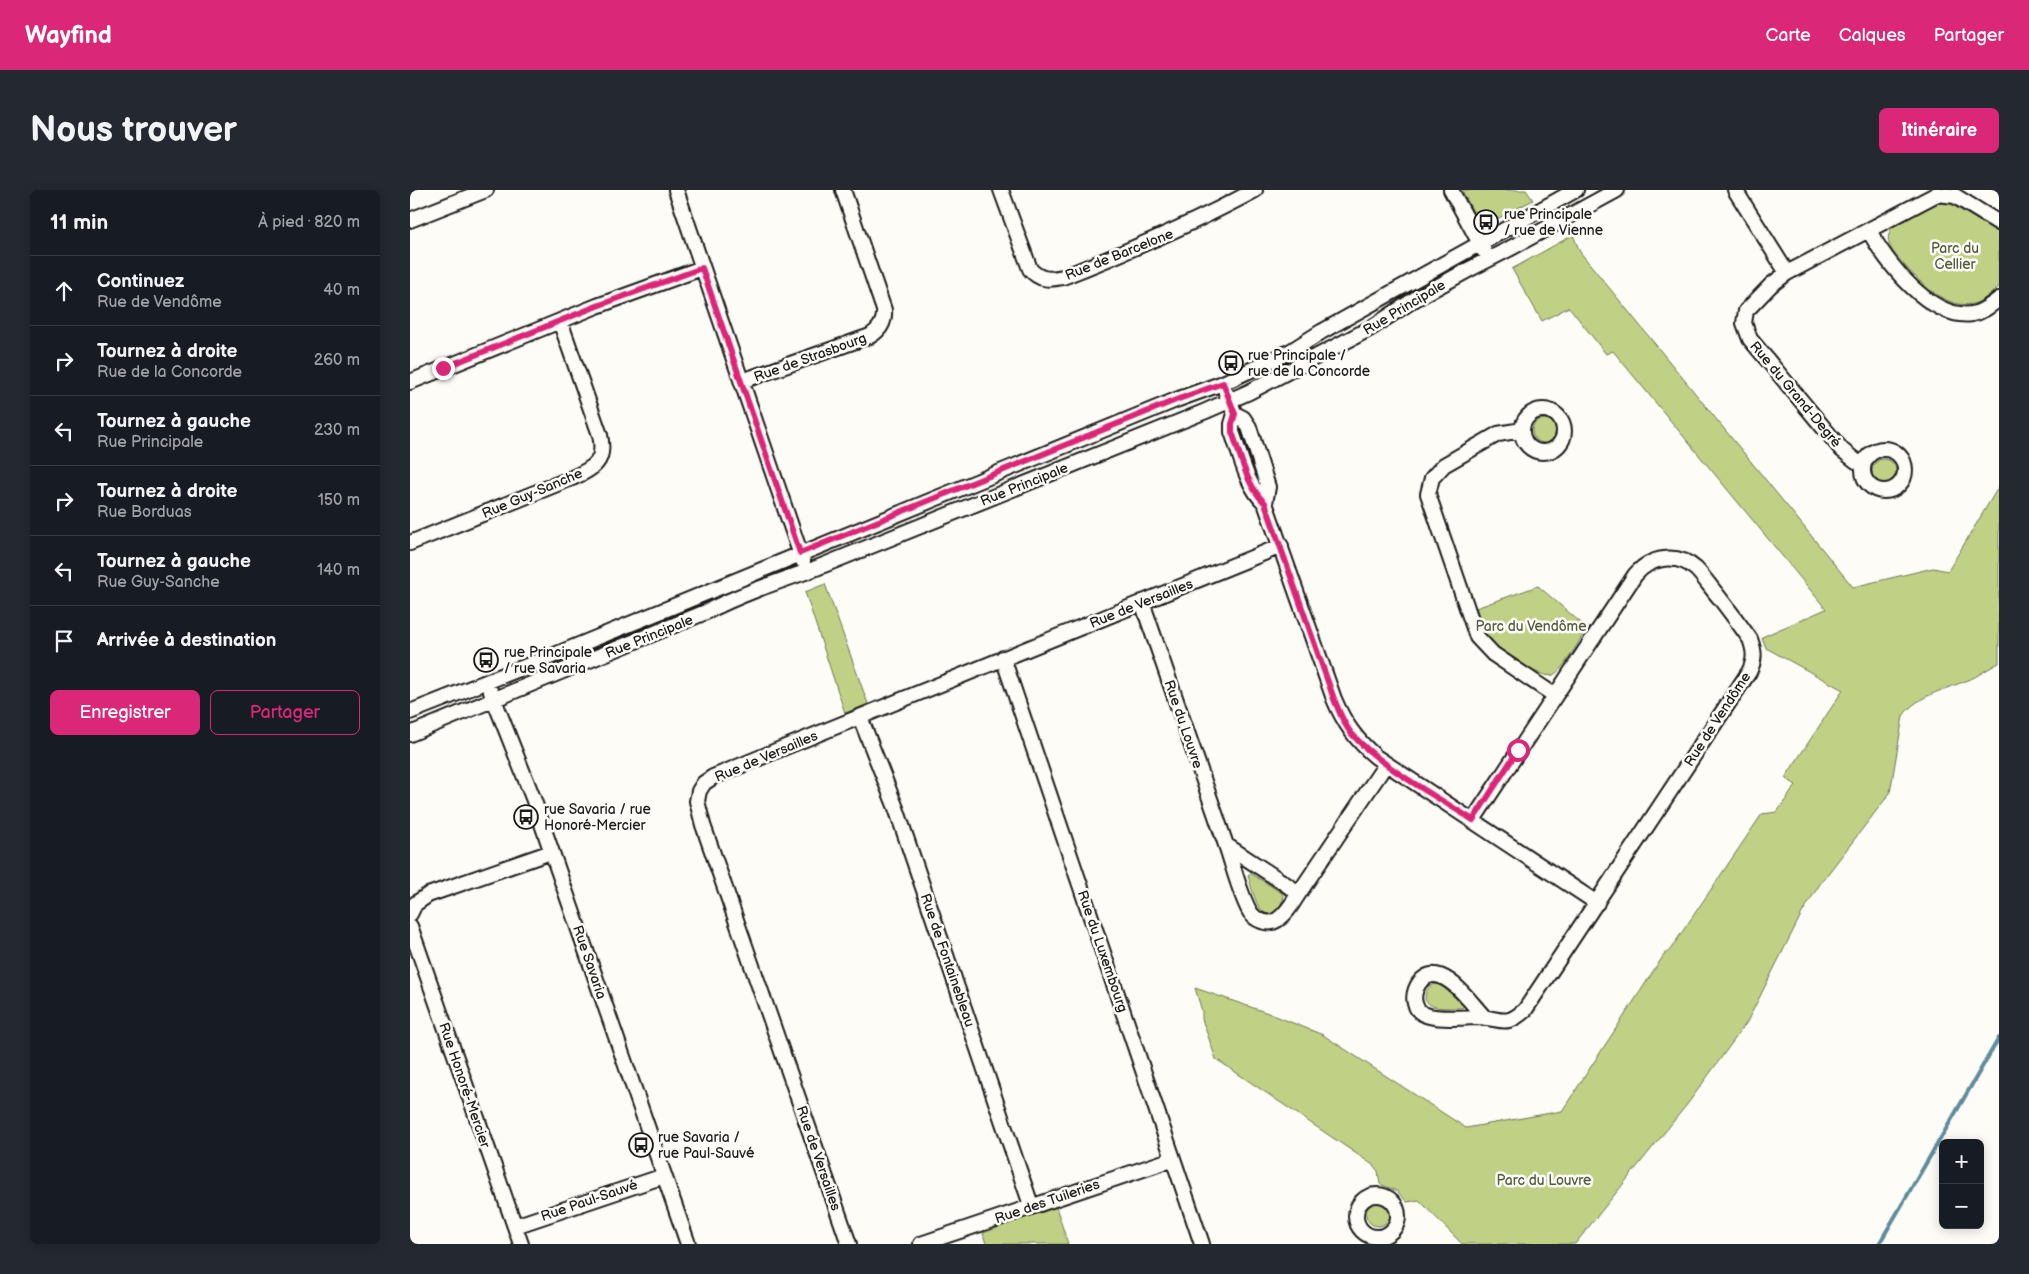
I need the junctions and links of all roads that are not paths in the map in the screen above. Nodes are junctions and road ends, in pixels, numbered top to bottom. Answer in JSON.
{"nodes":[{"id":1,"x":486,"y":190,"type":"edge"},
{"id":2,"x":676,"y":190,"type":"edge"},
{"id":3,"x":843,"y":190,"type":"edge"},
{"id":4,"x":1002,"y":190,"type":"edge"},
{"id":5,"x":1256,"y":190,"type":"edge"},
{"id":6,"x":1451,"y":190,"type":"edge"},
{"id":7,"x":1576,"y":190,"type":"edge"},
{"id":8,"x":1616,"y":190,"type":"edge"},
{"id":9,"x":1735,"y":190,"type":"edge"},
{"id":10,"x":410,"y":220,"type":"edge"},
{"id":11,"x":1999,"y":223,"type":"edge"},
{"id":12,"x":1869,"y":230,"type":"junction"},
{"id":13,"x":1480,"y":244,"type":"junction"},
{"id":14,"x":1488,"y":259,"type":"junction"},
{"id":15,"x":702,"y":268,"type":"junction"},
{"id":16,"x":1787,"y":273,"type":"junction"},
{"id":17,"x":1999,"y":299,"type":"edge"},
{"id":18,"x":560,"y":321,"type":"junction"},
{"id":19,"x":742,"y":381,"type":"junction"},
{"id":20,"x":410,"y":382,"type":"edge"},
{"id":21,"x":1223,"y":383,"type":"junction"},
{"id":22,"x":1230,"y":401,"type":"junction"},
{"id":23,"x":1522,"y":430,"type":"dead end"},
{"id":24,"x":1863,"y":464,"type":"dead end"},
{"id":25,"x":410,"y":543,"type":"edge"},
{"id":26,"x":1281,"y":546,"type":"junction"},
{"id":27,"x":800,"y":553,"type":"junction"},
{"id":28,"x":807,"y":572,"type":"junction"},
{"id":29,"x":1142,"y":602,"type":"junction"},
{"id":30,"x":1003,"y":658,"type":"junction"},
{"id":31,"x":487,"y":682,"type":"junction"},
{"id":32,"x":1554,"y":695,"type":"junction"},
{"id":33,"x":494,"y":700,"type":"junction"},
{"id":34,"x":410,"y":712,"type":"edge"},
{"id":35,"x":860,"y":716,"type":"junction"},
{"id":36,"x":410,"y":734,"type":"edge"},
{"id":37,"x":1386,"y":764,"type":"junction"},
{"id":38,"x":1473,"y":820,"type":"junction"},
{"id":39,"x":1226,"y":845,"type":"junction"},
{"id":40,"x":551,"y":852,"type":"junction"},
{"id":41,"x":1299,"y":893,"type":"junction"},
{"id":42,"x":1597,"y":903,"type":"junction"},
{"id":43,"x":410,"y":914,"type":"edge"},
{"id":44,"x":410,"y":926,"type":"edge"},
{"id":45,"x":1485,"y":1018,"type":"junction"},
{"id":46,"x":1172,"y":1158,"type":"junction"},
{"id":47,"x":664,"y":1176,"type":"junction"},
{"id":48,"x":1031,"y":1205,"type":"junction"},
{"id":49,"x":515,"y":1226,"type":"junction"},
{"id":50,"x":521,"y":1244,"type":"edge"},
{"id":51,"x":688,"y":1244,"type":"edge"},
{"id":52,"x":849,"y":1244,"type":"edge"},
{"id":53,"x":921,"y":1244,"type":"edge"},
{"id":54,"x":1202,"y":1244,"type":"edge"}],
"edges":[{"from":1,"to":10,"type":"street"},
{"from":2,"to":15,"type":"street"},
{"from":3,"to":19,"type":"street","name":"Rue de Strasbourg"},
{"from":4,"to":5,"type":"street","name":"Rue de Barcelone"},
{"from":6,"to":13,"type":"street"},
{"from":7,"to":13,"type":"street","name":"Rue Principale"},
{"from":8,"to":14,"type":"street","name":"Rue Principale"},
{"from":9,"to":16,"type":"street"},
{"from":11,"to":12,"type":"street","name":"Rue du Grand-Degré"},
{"from":12,"to":16,"type":"street","name":"Rue du Grand-Degré"},
{"from":12,"to":17,"type":"street"},
{"from":13,"to":14,"type":"street"},
{"from":13,"to":21,"type":"street","name":"Rue Principale"},
{"from":14,"to":22,"type":"street","name":"Rue Principale"},
{"from":15,"to":18,"type":"street"},
{"from":15,"to":19,"type":"street"},
{"from":16,"to":24,"type":"street","name":"Rue du Grand-Degré"},
{"from":18,"to":20,"type":"street"},
{"from":18,"to":25,"type":"street","name":"Rue Guy-Sanche"},
{"from":19,"to":27,"type":"street"},
{"from":21,"to":22,"type":"street"},
{"from":21,"to":27,"type":"street","name":"Rue Principale"},
{"from":22,"to":26,"type":"street"},
{"from":22,"to":28,"type":"street","name":"Rue Principale"},
{"from":23,"to":32,"type":"street"},
{"from":26,"to":29,"type":"street","name":"Rue de Versailles"},
{"from":26,"to":37,"type":"street"},
{"from":27,"to":28,"type":"street"},
{"from":27,"to":31,"type":"street","name":"Rue Principale"},
{"from":28,"to":33,"type":"street","name":"Rue Principale"},
{"from":29,"to":30,"type":"street","name":"Rue de Versailles"},
{"from":29,"to":39,"type":"street","name":"Rue du Louvre"},
{"from":30,"to":35,"type":"street","name":"Rue de Versailles"},
{"from":30,"to":46,"type":"street","name":"Rue du Luxembourg"},
{"from":31,"to":33,"type":"street","name":"Rue Savaria"},
{"from":31,"to":34,"type":"street","name":"Rue Principale"},
{"from":32,"to":38,"type":"street","name":"Rue de Vendôme"},
{"from":32,"to":42,"type":"street","name":"Rue de Vendôme"},
{"from":33,"to":36,"type":"street","name":"Rue Principale"},
{"from":33,"to":40,"type":"street","name":"Rue Savaria"},
{"from":35,"to":48,"type":"street","name":"Rue de Fontainebleau"},
{"from":35,"to":52,"type":"street","name":"Rue de Versailles"},
{"from":37,"to":38,"type":"street"},
{"from":37,"to":41,"type":"street","name":"Rue du Louvre"},
{"from":38,"to":42,"type":"street"},
{"from":39,"to":41,"type":"street"},
{"from":39,"to":41,"type":"street","name":"Rue du Louvre"},
{"from":40,"to":43,"type":"street"},
{"from":40,"to":47,"type":"street","name":"Rue Savaria"},
{"from":42,"to":45,"type":"street","name":"Rue de Vendôme"},
{"from":44,"to":49,"type":"street","name":"Rue Honoré-Mercier"},
{"from":45,"to":45,"type":"street","name":"Rue de Vendôme"},
{"from":46,"to":48,"type":"street","name":"Rue des Tuileries"},
{"from":46,"to":54,"type":"street","name":"Rue du Luxembourg"},
{"from":47,"to":49,"type":"street","name":"Rue Paul-Sauvé"},
{"from":47,"to":51,"type":"street","name":"Rue Savaria"},
{"from":48,"to":53,"type":"street","name":"Rue des Tuileries"},
{"from":49,"to":50,"type":"street","name":"Rue Honoré-Mercier"}]}
